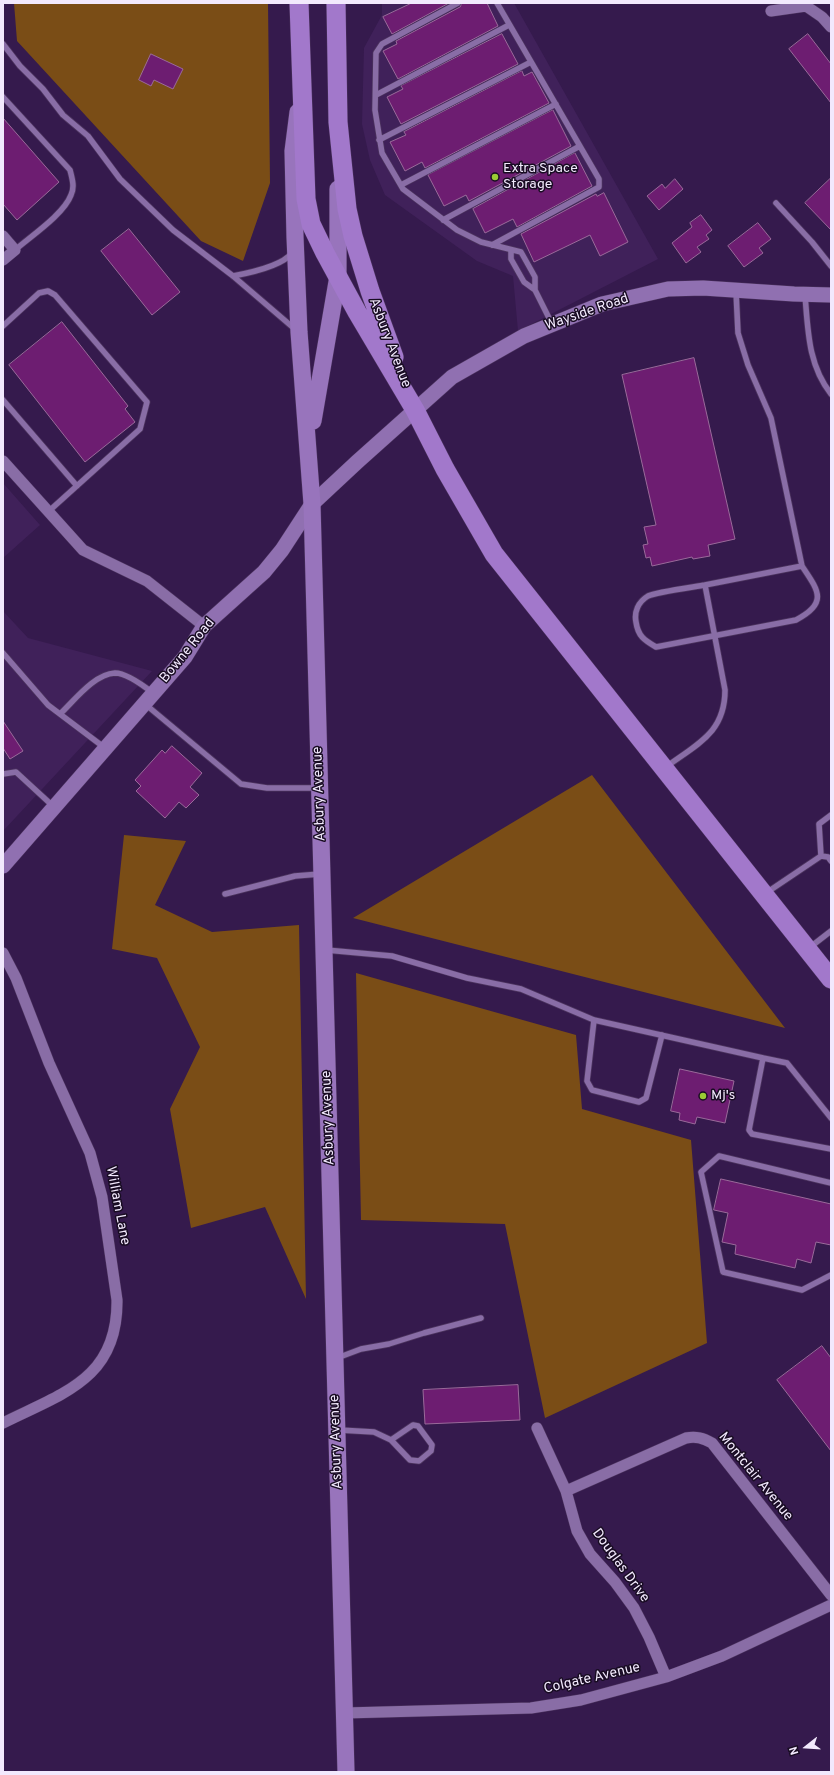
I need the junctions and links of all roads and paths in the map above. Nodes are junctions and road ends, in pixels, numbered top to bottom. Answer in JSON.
{"nodes":[{"id":1,"x":298,"y":3,"type":"edge"},
{"id":2,"x":336,"y":3,"type":"edge"},
{"id":3,"x":458,"y":3,"type":"edge"},
{"id":4,"x":497,"y":3,"type":"edge"},
{"id":5,"x":771,"y":12,"type":"dead end"},
{"id":6,"x":509,"y":25,"type":"junction"},
{"id":7,"x":831,"y":27,"type":"edge"},
{"id":8,"x":3,"y":44,"type":"edge"},
{"id":9,"x":531,"y":62,"type":"junction"},
{"id":10,"x":376,"y":95,"type":"junction"},
{"id":11,"x":3,"y":97,"type":"edge"},
{"id":12,"x":302,"y":99,"type":"junction"},
{"id":13,"x":556,"y":104,"type":"junction"},
{"id":14,"x":338,"y":122,"type":"junction"},
{"id":15,"x":379,"y":140,"type":"junction"},
{"id":16,"x":580,"y":146,"type":"junction"},
{"id":17,"x":401,"y":185,"type":"junction"},
{"id":18,"x":776,"y":203,"type":"dead end"},
{"id":19,"x":443,"y":220,"type":"junction"},
{"id":20,"x":3,"y":236,"type":"edge"},
{"id":21,"x":295,"y":237,"type":"junction"},
{"id":22,"x":492,"y":245,"type":"junction"},
{"id":23,"x":15,"y":250,"type":"junction"},
{"id":24,"x":511,"y":250,"type":"junction"},
{"id":25,"x":3,"y":260,"type":"edge"},
{"id":26,"x":831,"y":266,"type":"edge"},
{"id":27,"x":233,"y":276,"type":"junction"},
{"id":28,"x":338,"y":276,"type":"junction"},
{"id":29,"x":535,"y":290,"type":"junction"},
{"id":30,"x":736,"y":290,"type":"junction"},
{"id":31,"x":805,"y":294,"type":"junction"},
{"id":32,"x":831,"y":295,"type":"edge"},
{"id":33,"x":552,"y":324,"type":"junction"},
{"id":34,"x":3,"y":326,"type":"edge"},
{"id":35,"x":299,"y":332,"type":"junction"},
{"id":36,"x":831,"y":394,"type":"edge"},
{"id":37,"x":3,"y":400,"type":"edge"},
{"id":38,"x":415,"y":410,"type":"junction"},
{"id":39,"x":3,"y":461,"type":"edge"},
{"id":40,"x":310,"y":465,"type":"junction"},
{"id":41,"x":77,"y":486,"type":"junction"},
{"id":42,"x":312,"y":504,"type":"junction"},
{"id":43,"x":49,"y":512,"type":"junction"},
{"id":44,"x":802,"y":566,"type":"junction"},
{"id":45,"x":705,"y":585,"type":"junction"},
{"id":46,"x":204,"y":626,"type":"junction"},
{"id":47,"x":715,"y":636,"type":"junction"},
{"id":48,"x":3,"y":653,"type":"edge"},
{"id":49,"x":149,"y":698,"type":"junction"},
{"id":50,"x":60,"y":714,"type":"junction"},
{"id":51,"x":105,"y":748,"type":"junction"},
{"id":52,"x":664,"y":769,"type":"junction"},
{"id":53,"x":3,"y":774,"type":"edge"},
{"id":54,"x":320,"y":788,"type":"junction"},
{"id":55,"x":54,"y":807,"type":"junction"},
{"id":56,"x":831,"y":815,"type":"edge"},
{"id":57,"x":821,"y":856,"type":"junction"},
{"id":58,"x":831,"y":861,"type":"edge"},
{"id":59,"x":3,"y":866,"type":"edge"},
{"id":60,"x":322,"y":873,"type":"junction"},
{"id":61,"x":225,"y":894,"type":"dead end"},
{"id":62,"x":764,"y":894,"type":"junction"},
{"id":63,"x":831,"y":931,"type":"edge"},
{"id":64,"x":324,"y":949,"type":"junction"},
{"id":65,"x":807,"y":949,"type":"junction"},
{"id":66,"x":3,"y":953,"type":"edge"},
{"id":67,"x":831,"y":979,"type":"edge"},
{"id":68,"x":594,"y":1020,"type":"junction"},
{"id":69,"x":662,"y":1035,"type":"junction"},
{"id":70,"x":763,"y":1058,"type":"junction"},
{"id":71,"x":831,"y":1118,"type":"edge"},
{"id":72,"x":831,"y":1149,"type":"edge"},
{"id":73,"x":831,"y":1182,"type":"edge"},
{"id":74,"x":831,"y":1275,"type":"edge"},
{"id":75,"x":481,"y":1318,"type":"dead end"},
{"id":76,"x":335,"y":1359,"type":"junction"},
{"id":77,"x":3,"y":1423,"type":"edge"},
{"id":78,"x":537,"y":1428,"type":"dead end"},
{"id":79,"x":337,"y":1430,"type":"junction"},
{"id":80,"x":391,"y":1440,"type":"junction"},
{"id":81,"x":566,"y":1491,"type":"junction"},
{"id":82,"x":831,"y":1595,"type":"edge"},
{"id":83,"x":831,"y":1604,"type":"edge"},
{"id":84,"x":666,"y":1677,"type":"junction"},
{"id":85,"x":345,"y":1713,"type":"junction"},
{"id":86,"x":346,"y":1772,"type":"edge"}],
"edges":[{"from":1,"to":12,"type":"highway","name":"Asbury Avenue"},
{"from":2,"to":14,"type":"highway","name":"Asbury Avenue"},
{"from":3,"to":10,"type":"lane"},
{"from":4,"to":6,"type":"lane"},
{"from":5,"to":7,"type":"street"},
{"from":6,"to":9,"type":"lane"},
{"from":6,"to":10,"type":"lane"},
{"from":8,"to":27,"type":"lane"},
{"from":9,"to":13,"type":"lane"},
{"from":9,"to":15,"type":"lane"},
{"from":10,"to":15,"type":"lane"},
{"from":11,"to":23,"type":"lane"},
{"from":12,"to":21,"type":"main road","name":"Asbury Avenue"},
{"from":12,"to":28,"type":"highway","name":"Asbury Avenue"},
{"from":13,"to":16,"type":"lane"},
{"from":13,"to":17,"type":"lane"},
{"from":14,"to":28,"type":"main road","name":"Asbury Avenue"},
{"from":14,"to":38,"type":"highway","name":"Asbury Avenue"},
{"from":15,"to":17,"type":"lane"},
{"from":16,"to":19,"type":"lane"},
{"from":16,"to":22,"type":"lane"},
{"from":17,"to":19,"type":"lane"},
{"from":18,"to":26,"type":"lane"},
{"from":19,"to":22,"type":"lane"},
{"from":20,"to":23,"type":"street"},
{"from":21,"to":27,"type":"lane"},
{"from":21,"to":35,"type":"main road","name":"Asbury Avenue"},
{"from":22,"to":24,"type":"lane"},
{"from":23,"to":25,"type":"street"},
{"from":24,"to":29,"type":"lane"},
{"from":24,"to":29,"type":"lane"},
{"from":27,"to":35,"type":"lane"},
{"from":28,"to":38,"type":"highway","name":"Asbury Avenue"},
{"from":28,"to":40,"type":"main road","name":"Asbury Avenue"},
{"from":29,"to":33,"type":"lane"},
{"from":30,"to":31,"type":"street","name":"Wayside Road"},
{"from":30,"to":33,"type":"street","name":"Wayside Road"},
{"from":30,"to":44,"type":"lane"},
{"from":31,"to":32,"type":"street","name":"Wayside Road"},
{"from":31,"to":36,"type":"lane"},
{"from":33,"to":38,"type":"street","name":"Wayside Road"},
{"from":34,"to":41,"type":"lane"},
{"from":35,"to":40,"type":"main road","name":"Asbury Avenue"},
{"from":37,"to":41,"type":"lane"},
{"from":38,"to":42,"type":"street","name":"Bowne Road"},
{"from":38,"to":52,"type":"highway"},
{"from":39,"to":43,"type":"street"},
{"from":40,"to":42,"type":"main road","name":"Asbury Avenue"},
{"from":41,"to":43,"type":"lane"},
{"from":42,"to":46,"type":"street","name":"Bowne Road"},
{"from":42,"to":54,"type":"main road","name":"Asbury Avenue"},
{"from":43,"to":46,"type":"street"},
{"from":44,"to":45,"type":"lane"},
{"from":44,"to":47,"type":"lane"},
{"from":45,"to":47,"type":"lane"},
{"from":45,"to":47,"type":"lane"},
{"from":46,"to":49,"type":"street","name":"Bowne Road"},
{"from":47,"to":52,"type":"lane"},
{"from":48,"to":50,"type":"lane"},
{"from":49,"to":50,"type":"lane"},
{"from":49,"to":51,"type":"street","name":"Bowne Road"},
{"from":49,"to":54,"type":"lane"},
{"from":50,"to":51,"type":"lane"},
{"from":51,"to":55,"type":"street","name":"Bowne Road"},
{"from":52,"to":62,"type":"highway"},
{"from":53,"to":55,"type":"lane"},
{"from":54,"to":60,"type":"main road","name":"Asbury Avenue"},
{"from":55,"to":59,"type":"street","name":"Bowne Road"},
{"from":56,"to":57,"type":"lane"},
{"from":57,"to":58,"type":"lane"},
{"from":57,"to":62,"type":"lane"},
{"from":60,"to":61,"type":"lane"},
{"from":60,"to":64,"type":"main road","name":"Asbury Avenue"},
{"from":62,"to":65,"type":"highway"},
{"from":63,"to":65,"type":"lane"},
{"from":64,"to":68,"type":"lane"},
{"from":64,"to":76,"type":"main road","name":"Asbury Avenue"},
{"from":65,"to":67,"type":"highway"},
{"from":66,"to":77,"type":"street","name":"William Lane"},
{"from":68,"to":69,"type":"lane"},
{"from":68,"to":69,"type":"lane"},
{"from":69,"to":70,"type":"lane"},
{"from":70,"to":71,"type":"lane"},
{"from":70,"to":72,"type":"lane"},
{"from":73,"to":74,"type":"lane"},
{"from":75,"to":76,"type":"lane"},
{"from":76,"to":79,"type":"main road","name":"Asbury Avenue"},
{"from":78,"to":81,"type":"street","name":"Douglas Drive"},
{"from":79,"to":80,"type":"lane"},
{"from":79,"to":85,"type":"main road","name":"Asbury Avenue"},
{"from":80,"to":80,"type":"lane"},
{"from":81,"to":82,"type":"street","name":"Montclair Avenue"},
{"from":81,"to":84,"type":"street","name":"Douglas Drive"},
{"from":83,"to":84,"type":"street","name":"Colgate Avenue"},
{"from":84,"to":85,"type":"street","name":"Colgate Avenue"},
{"from":85,"to":86,"type":"main road","name":"Asbury Avenue"}]}
